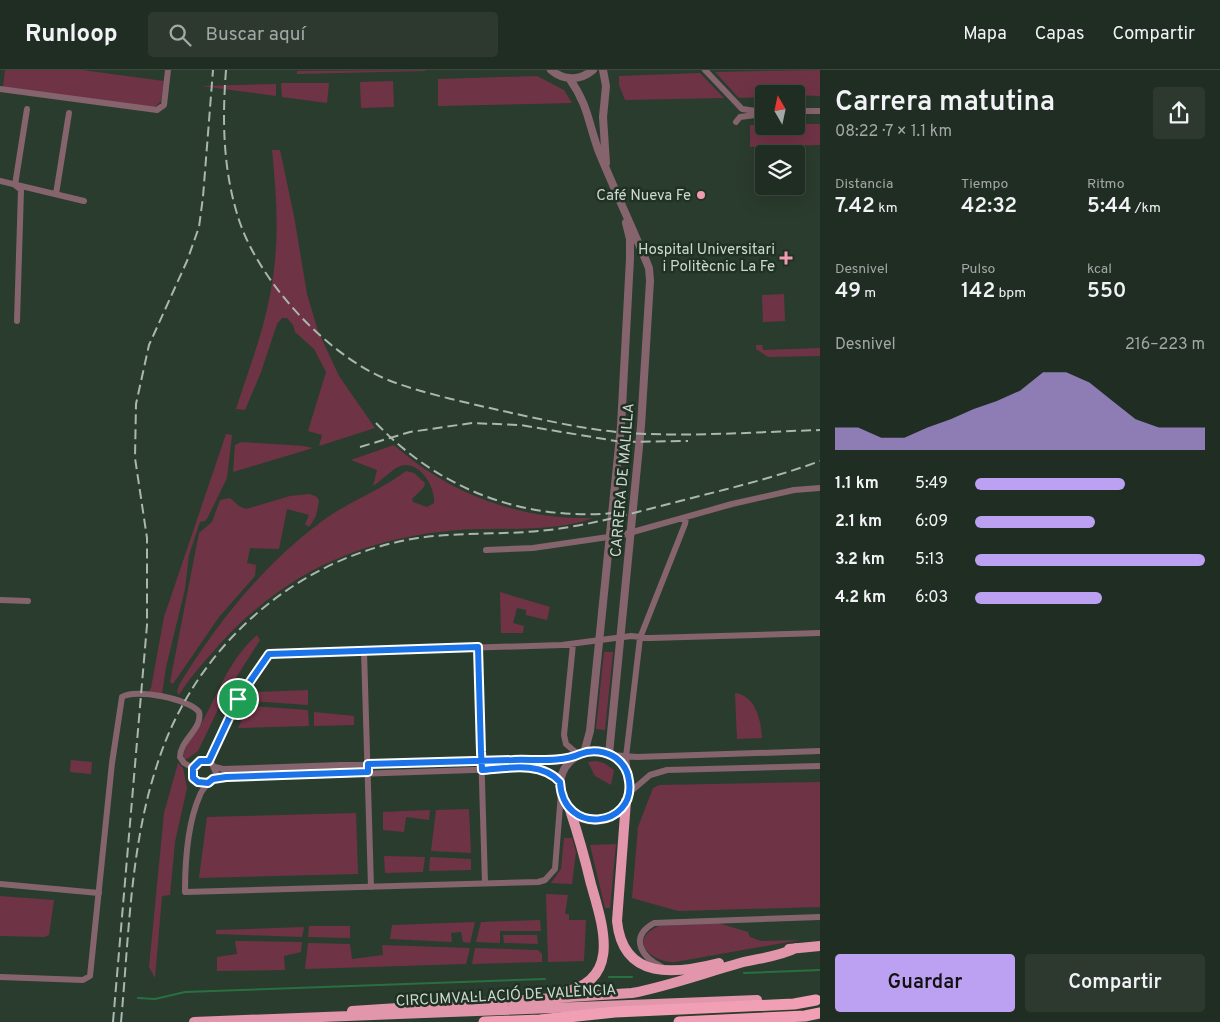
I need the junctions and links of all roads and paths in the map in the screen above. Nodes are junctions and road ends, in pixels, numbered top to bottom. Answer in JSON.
{"nodes":[{"id":1,"x":168,"y":70,"type":"edge"},
{"id":2,"x":551,"y":70,"type":"edge"},
{"id":3,"x":593,"y":70,"type":"edge"},
{"id":4,"x":603,"y":70,"type":"edge"},
{"id":5,"x":705,"y":70,"type":"edge"},
{"id":6,"x":569,"y":78,"type":"junction"},
{"id":7,"x":0,"y":89,"type":"edge"},
{"id":8,"x":27,"y":109,"type":"dead end"},
{"id":9,"x":755,"y":111,"type":"edge"},
{"id":10,"x":805,"y":111,"type":"edge"},
{"id":11,"x":820,"y":111,"type":"edge"},
{"id":12,"x":69,"y":113,"type":"dead end"},
{"id":13,"x":755,"y":114,"type":"edge"},
{"id":14,"x":736,"y":122,"type":"dead end"},
{"id":15,"x":606,"y":165,"type":"junction"},
{"id":16,"x":0,"y":181,"type":"edge"},
{"id":17,"x":15,"y":185,"type":"junction"},
{"id":18,"x":56,"y":194,"type":"junction"},
{"id":19,"x":84,"y":201,"type":"dead end"},
{"id":20,"x":624,"y":213,"type":"junction"},
{"id":21,"x":17,"y":321,"type":"dead end"},
{"id":22,"x":820,"y":488,"type":"edge"},
{"id":23,"x":686,"y":517,"type":"junction"},
{"id":24,"x":486,"y":550,"type":"dead end"},
{"id":25,"x":0,"y":600,"type":"edge"},
{"id":26,"x":28,"y":601,"type":"dead end"},
{"id":27,"x":820,"y":633,"type":"edge"},
{"id":28,"x":640,"y":638,"type":"junction"},
{"id":29,"x":573,"y":644,"type":"junction"},
{"id":30,"x":478,"y":647,"type":"junction"},
{"id":31,"x":364,"y":651,"type":"junction"},
{"id":32,"x":820,"y":751,"type":"edge"},
{"id":33,"x":579,"y":755,"type":"junction"},
{"id":34,"x":611,"y":755,"type":"junction"},
{"id":35,"x":626,"y":757,"type":"junction"},
{"id":36,"x":209,"y":761,"type":"junction"},
{"id":37,"x":481,"y":762,"type":"junction"},
{"id":38,"x":368,"y":764,"type":"junction"},
{"id":39,"x":820,"y":766,"type":"edge"},
{"id":40,"x":214,"y":767,"type":"junction"},
{"id":41,"x":193,"y":768,"type":"junction"},
{"id":42,"x":482,"y":770,"type":"junction"},
{"id":43,"x":368,"y":772,"type":"junction"},
{"id":44,"x":628,"y":774,"type":"junction"},
{"id":45,"x":195,"y":780,"type":"junction"},
{"id":46,"x":210,"y":781,"type":"junction"},
{"id":47,"x":560,"y":782,"type":"junction"},
{"id":48,"x":561,"y":793,"type":"junction"},
{"id":49,"x":200,"y":794,"type":"junction"},
{"id":50,"x":628,"y":797,"type":"junction"},
{"id":51,"x":570,"y":810,"type":"junction"},
{"id":52,"x":485,"y":883,"type":"junction"},
{"id":53,"x":0,"y":884,"type":"edge"},
{"id":54,"x":372,"y":886,"type":"junction"},
{"id":55,"x":99,"y":892,"type":"junction"},
{"id":56,"x":820,"y":917,"type":"edge"},
{"id":57,"x":820,"y":946,"type":"edge"},
{"id":58,"x":796,"y":948,"type":"junction"},
{"id":59,"x":672,"y":971,"type":"junction"},
{"id":60,"x":0,"y":977,"type":"edge"},
{"id":61,"x":540,"y":997,"type":"junction"},
{"id":62,"x":818,"y":1000,"type":"edge"},
{"id":63,"x":820,"y":1012,"type":"edge"},
{"id":64,"x":805,"y":1016,"type":"junction"},
{"id":65,"x":820,"y":1017,"type":"edge"},
{"id":66,"x":305,"y":1018,"type":"junction"},
{"id":67,"x":194,"y":1022,"type":"edge"},
{"id":68,"x":484,"y":1022,"type":"edge"},
{"id":69,"x":679,"y":1022,"type":"edge"}],
"edges":[{"from":1,"to":7,"type":"street"},
{"from":2,"to":6,"type":"street"},
{"from":3,"to":6,"type":"street"},
{"from":4,"to":15,"type":"street","name":"CARRERA DE MALILLA"},
{"from":5,"to":9,"type":"street"},
{"from":6,"to":15,"type":"street","name":"CARRERA DE MALILLA"},
{"from":8,"to":17,"type":"street"},
{"from":10,"to":11,"type":"street"},
{"from":12,"to":18,"type":"street"},
{"from":13,"to":14,"type":"street"},
{"from":15,"to":20,"type":"street","name":"CARRERA DE MALILLA"},
{"from":16,"to":17,"type":"street"},
{"from":17,"to":18,"type":"street"},
{"from":17,"to":21,"type":"street"},
{"from":18,"to":19,"type":"street"},
{"from":20,"to":33,"type":"street","name":"CARRERA DE MALILLA"},
{"from":20,"to":34,"type":"street","name":"CARRERA DE MALILLA"},
{"from":22,"to":23,"type":"street"},
{"from":23,"to":24,"type":"street"},
{"from":23,"to":28,"type":"street"},
{"from":25,"to":26,"type":"street"},
{"from":27,"to":28,"type":"street"},
{"from":28,"to":29,"type":"street"},
{"from":28,"to":35,"type":"street"},
{"from":29,"to":30,"type":"street"},
{"from":29,"to":33,"type":"street"},
{"from":30,"to":31,"type":"street"},
{"from":30,"to":37,"type":"street"},
{"from":31,"to":36,"type":"street"},
{"from":31,"to":38,"type":"street"},
{"from":32,"to":35,"type":"street"},
{"from":33,"to":34,"type":"street"},
{"from":33,"to":37,"type":"street"},
{"from":33,"to":47,"type":"street"},
{"from":34,"to":35,"type":"street"},
{"from":34,"to":44,"type":"street"},
{"from":35,"to":44,"type":"street"},
{"from":36,"to":40,"type":"street"},
{"from":36,"to":41,"type":"street"},
{"from":37,"to":38,"type":"street"},
{"from":37,"to":42,"type":"street"},
{"from":38,"to":40,"type":"street"},
{"from":38,"to":43,"type":"street"},
{"from":39,"to":50,"type":"street"},
{"from":40,"to":46,"type":"street"},
{"from":41,"to":45,"type":"street"},
{"from":41,"to":55,"type":"street"},
{"from":42,"to":43,"type":"street"},
{"from":42,"to":47,"type":"street"},
{"from":42,"to":52,"type":"street"},
{"from":43,"to":46,"type":"street"},
{"from":43,"to":54,"type":"street"},
{"from":44,"to":50,"type":"street"},
{"from":45,"to":46,"type":"street"},
{"from":45,"to":49,"type":"street"},
{"from":46,"to":49,"type":"street"},
{"from":47,"to":48,"type":"street"},
{"from":48,"to":51,"type":"street"},
{"from":48,"to":52,"type":"street"},
{"from":49,"to":54,"type":"street"},
{"from":50,"to":51,"type":"street"},
{"from":50,"to":59,"type":"highway"},
{"from":51,"to":61,"type":"highway"},
{"from":52,"to":54,"type":"street"},
{"from":53,"to":55,"type":"street"},
{"from":55,"to":60,"type":"street"},
{"from":56,"to":59,"type":"street"},
{"from":57,"to":58,"type":"highway"},
{"from":58,"to":59,"type":"highway"},
{"from":58,"to":61,"type":"highway"},
{"from":61,"to":66,"type":"highway"},
{"from":62,"to":66,"type":"highway","name":"CIRCUMVAL·LACIÓ DE VALÈNCIA"},
{"from":62,"to":68,"type":"highway"},
{"from":63,"to":64,"type":"highway"},
{"from":64,"to":65,"type":"highway"},
{"from":64,"to":69,"type":"highway"},
{"from":66,"to":67,"type":"highway","name":"CIRCUMVAL·LACIÓ DE VALÈNCIA"}]}
